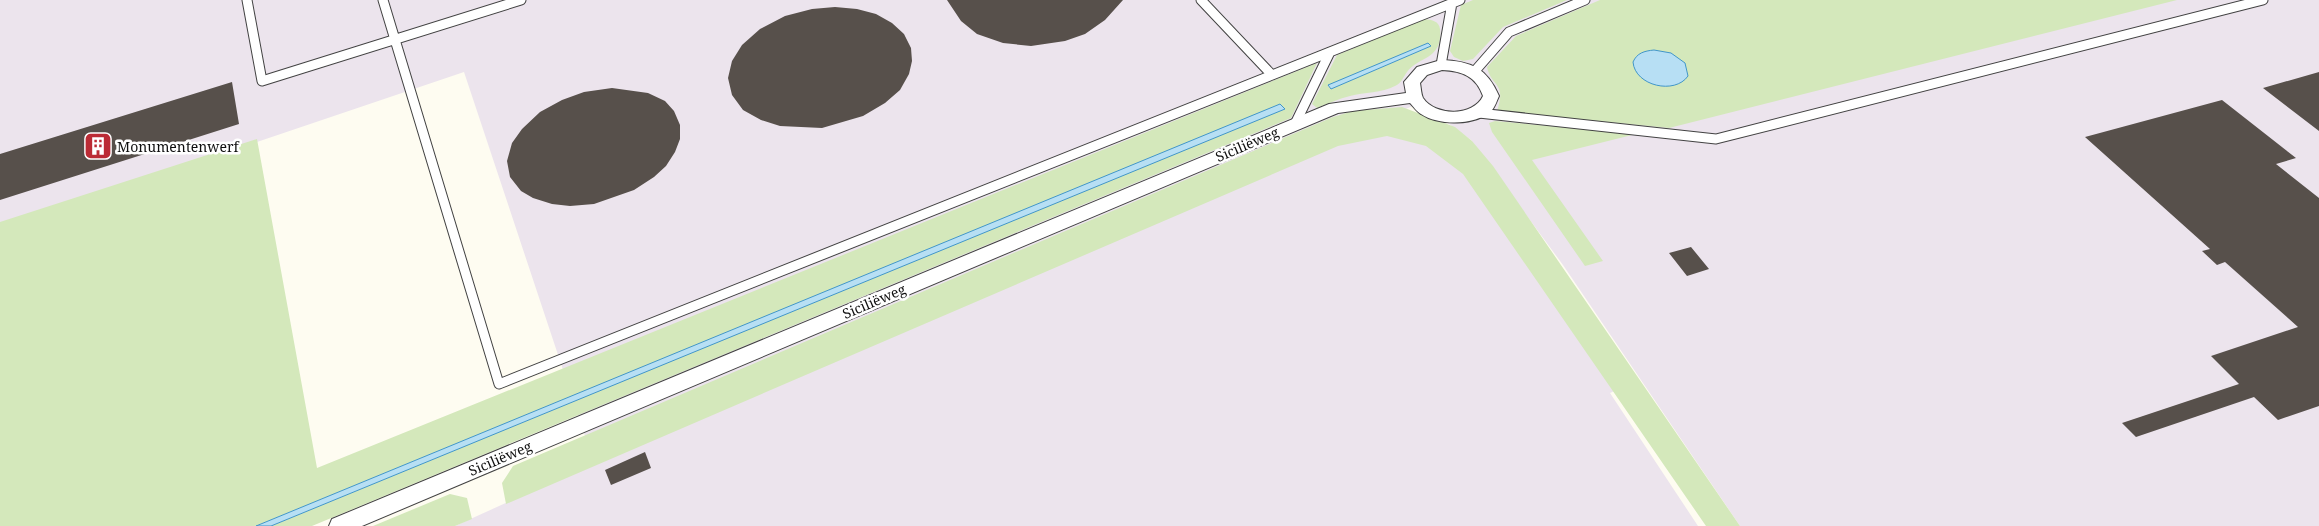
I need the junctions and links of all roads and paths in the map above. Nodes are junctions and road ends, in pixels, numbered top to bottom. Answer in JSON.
{"nodes":[{"id":1,"x":247,"y":0,"type":"edge"},
{"id":2,"x":383,"y":0,"type":"edge"},
{"id":3,"x":521,"y":0,"type":"edge"},
{"id":4,"x":1200,"y":0,"type":"edge"},
{"id":5,"x":1585,"y":0,"type":"edge"},
{"id":6,"x":2263,"y":0,"type":"edge"},
{"id":7,"x":1456,"y":2,"type":"edge"},
{"id":8,"x":395,"y":39,"type":"junction"},
{"id":9,"x":1330,"y":52,"type":"junction"},
{"id":10,"x":1441,"y":65,"type":"junction"},
{"id":11,"x":1474,"y":72,"type":"junction"},
{"id":12,"x":1272,"y":75,"type":"junction"},
{"id":13,"x":1414,"y":97,"type":"junction"},
{"id":14,"x":1479,"y":113,"type":"junction"},
{"id":15,"x":1295,"y":124,"type":"junction"},
{"id":16,"x":339,"y":526,"type":"edge"}],
"edges":[{"from":1,"to":8,"type":"lane"},
{"from":2,"to":8,"type":"lane"},
{"from":3,"to":8,"type":"lane"},
{"from":4,"to":12,"type":"lane"},
{"from":5,"to":11,"type":"lane"},
{"from":6,"to":14,"type":"lane"},
{"from":7,"to":9,"type":"lane"},
{"from":7,"to":10,"type":"lane"},
{"from":8,"to":12,"type":"lane"},
{"from":9,"to":12,"type":"lane"},
{"from":9,"to":15,"type":"lane"},
{"from":10,"to":11,"type":"street"},
{"from":10,"to":13,"type":"street"},
{"from":11,"to":14,"type":"street"},
{"from":13,"to":14,"type":"street"},
{"from":13,"to":15,"type":"street","name":"Siciliëweg"},
{"from":15,"to":16,"type":"street","name":"Siciliëweg"}]}
